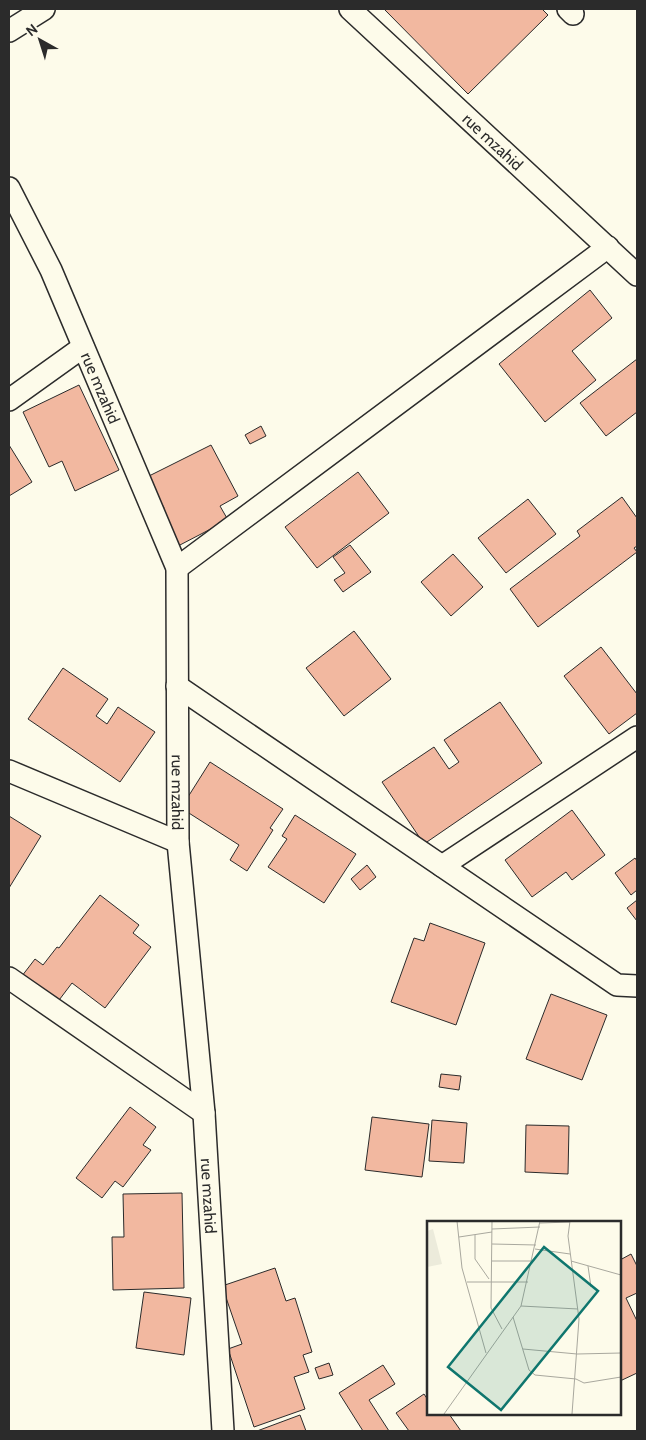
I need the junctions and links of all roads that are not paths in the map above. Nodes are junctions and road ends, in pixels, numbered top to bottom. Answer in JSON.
{"nodes":[{"id":1,"x":44,"y":9,"type":"edge"},
{"id":2,"x":350,"y":9,"type":"edge"},
{"id":3,"x":9,"y":31,"type":"edge"},
{"id":4,"x":9,"y":188,"type":"edge"},
{"id":5,"x":608,"y":247,"type":"junction"},
{"id":6,"x":637,"y":275,"type":"edge"},
{"id":7,"x":83,"y":346,"type":"junction"},
{"id":8,"x":9,"y":400,"type":"edge"},
{"id":9,"x":177,"y":568,"type":"junction"},
{"id":10,"x":177,"y":686,"type":"junction"},
{"id":11,"x":637,"y":737,"type":"edge"},
{"id":12,"x":9,"y":771,"type":"edge"},
{"id":13,"x":178,"y":842,"type":"junction"},
{"id":14,"x":442,"y":866,"type":"junction"},
{"id":15,"x":9,"y":978,"type":"edge"},
{"id":16,"x":637,"y":986,"type":"edge"},
{"id":17,"x":204,"y":1113,"type":"junction"},
{"id":18,"x":223,"y":1431,"type":"edge"}],
"edges":[{"from":1,"to":3,"type":"street"},
{"from":2,"to":5,"type":"street","name":"rue mzahid"},
{"from":4,"to":7,"type":"street","name":"rue mzahid"},
{"from":5,"to":6,"type":"street","name":"rue mzahid"},
{"from":5,"to":9,"type":"street"},
{"from":7,"to":8,"type":"street"},
{"from":7,"to":9,"type":"street","name":"rue mzahid"},
{"from":9,"to":10,"type":"street","name":"rue mzahid"},
{"from":10,"to":13,"type":"street","name":"rue mzahid"},
{"from":10,"to":14,"type":"street"},
{"from":11,"to":14,"type":"street"},
{"from":12,"to":13,"type":"street"},
{"from":13,"to":17,"type":"street","name":"rue mzahid"},
{"from":14,"to":16,"type":"street"},
{"from":15,"to":17,"type":"street"},
{"from":17,"to":18,"type":"street","name":"rue mzahid"}]}
